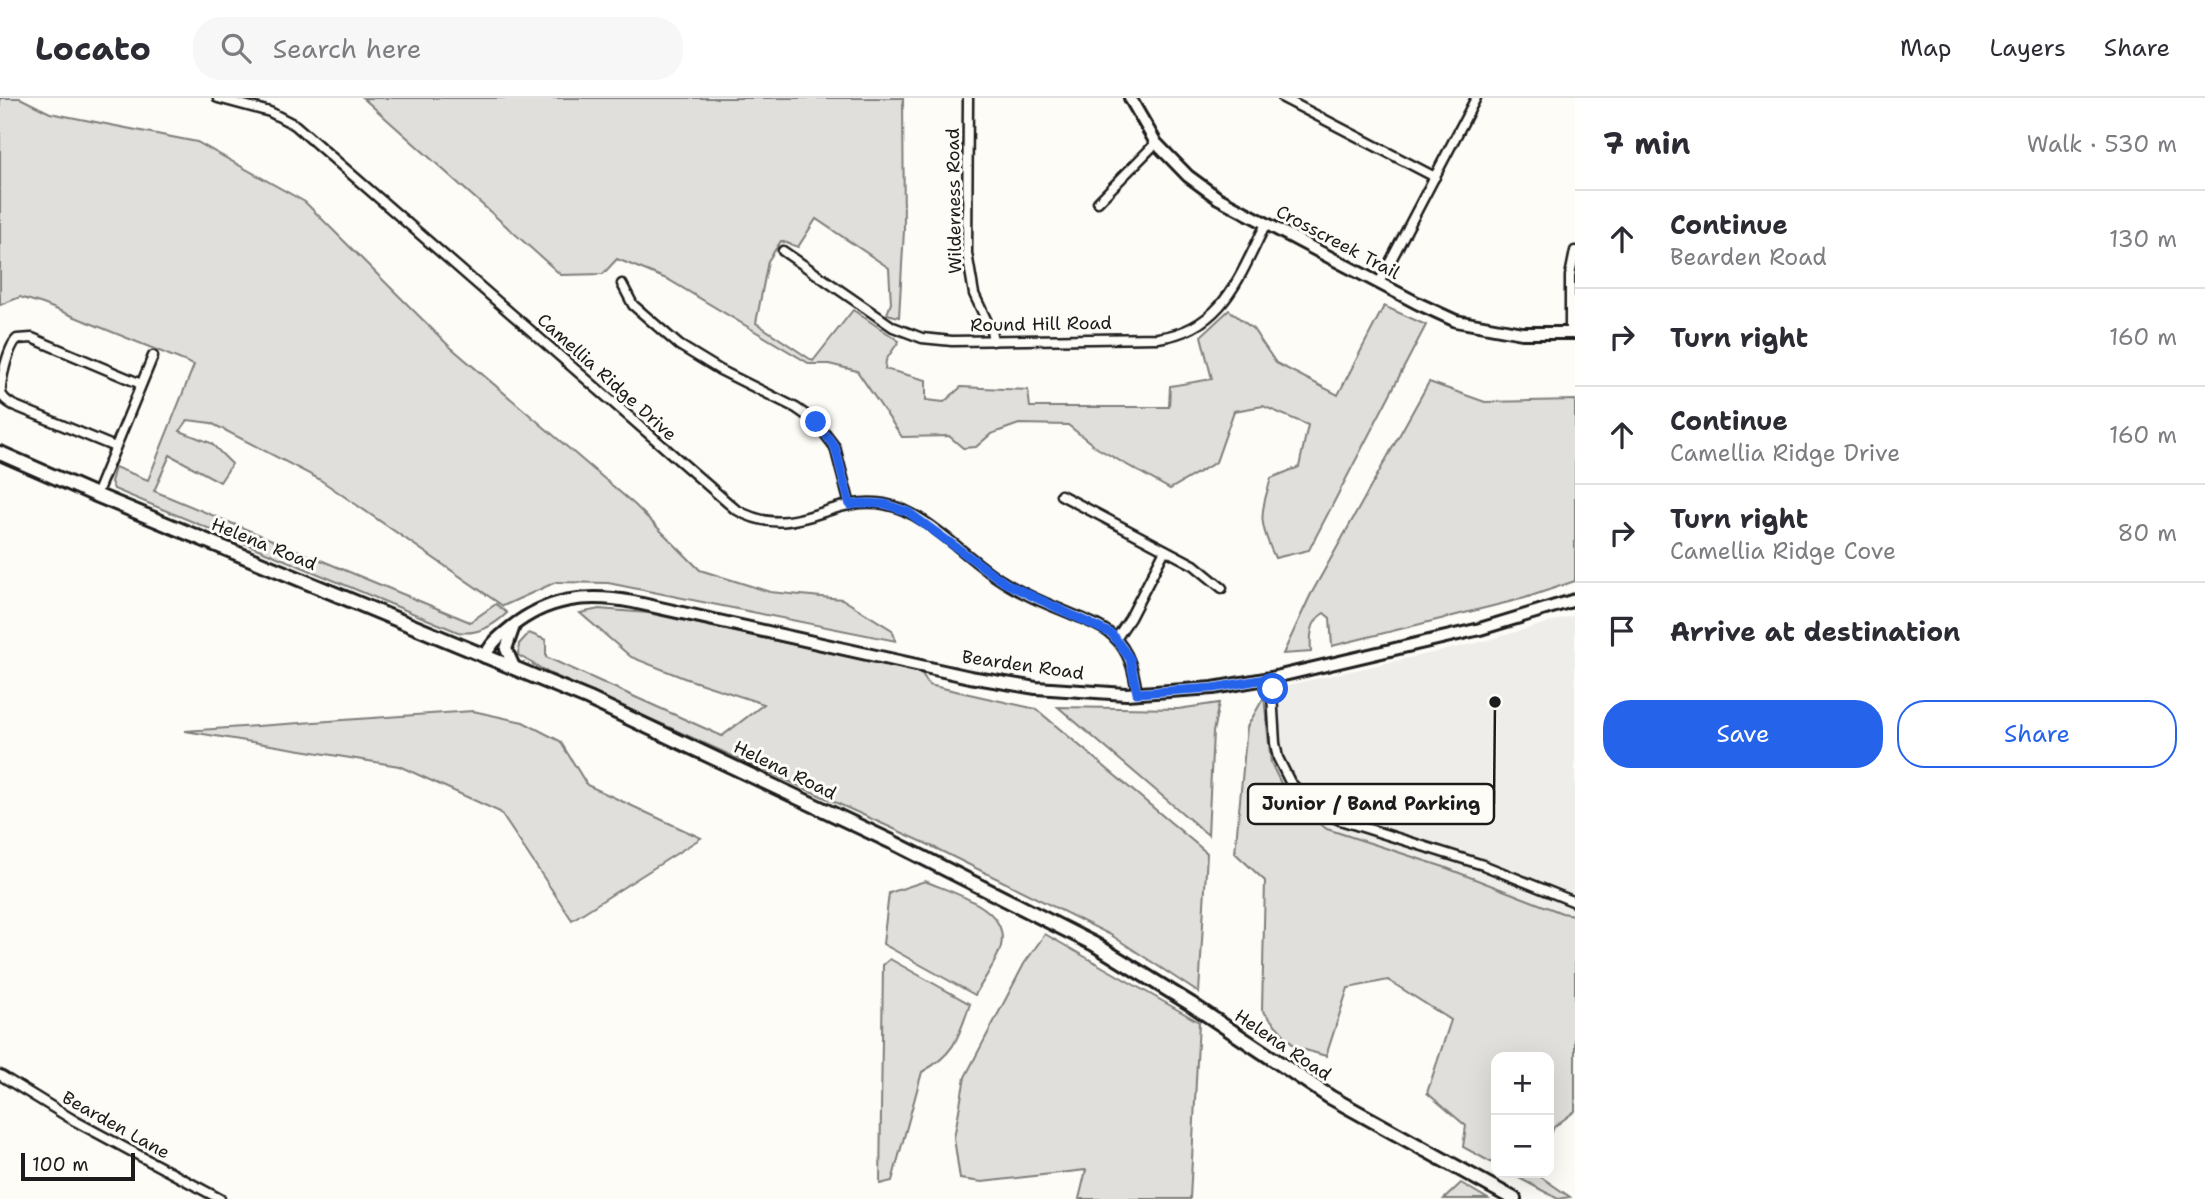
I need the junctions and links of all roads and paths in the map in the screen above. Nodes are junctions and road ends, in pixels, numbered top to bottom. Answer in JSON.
{"nodes":[{"id":1,"x":218,"y":98,"type":"edge"},
{"id":2,"x":968,"y":98,"type":"edge"},
{"id":3,"x":1130,"y":98,"type":"edge"},
{"id":4,"x":1283,"y":98,"type":"edge"},
{"id":5,"x":1476,"y":98,"type":"edge"},
{"id":6,"x":1156,"y":143,"type":"junction"},
{"id":7,"x":1435,"y":177,"type":"junction"},
{"id":8,"x":1098,"y":202,"type":"dead end"},
{"id":9,"x":1266,"y":224,"type":"junction"},
{"id":10,"x":783,"y":251,"type":"dead end"},
{"id":11,"x":1575,"y":251,"type":"edge"},
{"id":12,"x":1379,"y":283,"type":"junction"},
{"id":13,"x":622,"y":284,"type":"dead end"},
{"id":14,"x":1573,"y":333,"type":"edge"},
{"id":15,"x":993,"y":341,"type":"junction"},
{"id":16,"x":153,"y":356,"type":"dead end"},
{"id":17,"x":141,"y":384,"type":"junction"},
{"id":18,"x":115,"y":447,"type":"junction"},
{"id":19,"x":0,"y":453,"type":"edge"},
{"id":20,"x":96,"y":495,"type":"junction"},
{"id":21,"x":1061,"y":495,"type":"dead end"},
{"id":22,"x":850,"y":505,"type":"junction"},
{"id":23,"x":1165,"y":550,"type":"junction"},
{"id":24,"x":1222,"y":588,"type":"dead end"},
{"id":25,"x":1575,"y":600,"type":"edge"},
{"id":26,"x":516,"y":623,"type":"junction"},
{"id":27,"x":1116,"y":639,"type":"junction"},
{"id":28,"x":485,"y":657,"type":"junction"},
{"id":29,"x":515,"y":669,"type":"junction"},
{"id":30,"x":1271,"y":678,"type":"junction"},
{"id":31,"x":1137,"y":693,"type":"junction"},
{"id":32,"x":1575,"y":902,"type":"edge"},
{"id":33,"x":0,"y":1075,"type":"edge"},
{"id":34,"x":220,"y":1199,"type":"edge"},
{"id":35,"x":1514,"y":1199,"type":"edge"}],
"edges":[{"from":1,"to":22,"type":"street","name":"Camellia Ridge Drive"},
{"from":2,"to":15,"type":"street","name":"Wilderness Road"},
{"from":3,"to":6,"type":"street","name":"Crosscreek Trail"},
{"from":4,"to":7,"type":"street"},
{"from":5,"to":7,"type":"street"},
{"from":6,"to":8,"type":"street"},
{"from":6,"to":9,"type":"street","name":"Crosscreek Trail"},
{"from":7,"to":12,"type":"street"},
{"from":9,"to":12,"type":"street","name":"Crosscreek Trail"},
{"from":9,"to":15,"type":"street","name":"Round Hill Road"},
{"from":10,"to":15,"type":"street","name":"Round Hill Road"},
{"from":11,"to":14,"type":"street"},
{"from":12,"to":14,"type":"street","name":"Crosscreek Trail"},
{"from":13,"to":22,"type":"street"},
{"from":16,"to":17,"type":"street"},
{"from":17,"to":18,"type":"street"},
{"from":17,"to":18,"type":"street"},
{"from":18,"to":20,"type":"street"},
{"from":19,"to":20,"type":"main road","name":"Helena Road"},
{"from":20,"to":28,"type":"main road","name":"Helena Road"},
{"from":21,"to":23,"type":"street"},
{"from":22,"to":27,"type":"street","name":"Camellia Ridge Drive"},
{"from":23,"to":24,"type":"street"},
{"from":23,"to":27,"type":"street"},
{"from":25,"to":30,"type":"street","name":"Bearden Road"},
{"from":26,"to":28,"type":"street","name":"Bearden Road"},
{"from":26,"to":29,"type":"street"},
{"from":26,"to":31,"type":"street","name":"Bearden Road"},
{"from":27,"to":31,"type":"street"},
{"from":28,"to":29,"type":"main road","name":"Helena Road"},
{"from":29,"to":35,"type":"main road","name":"Helena Road"},
{"from":30,"to":31,"type":"street","name":"Bearden Road"},
{"from":30,"to":32,"type":"street"},
{"from":33,"to":34,"type":"street","name":"Bearden Lane"}]}
